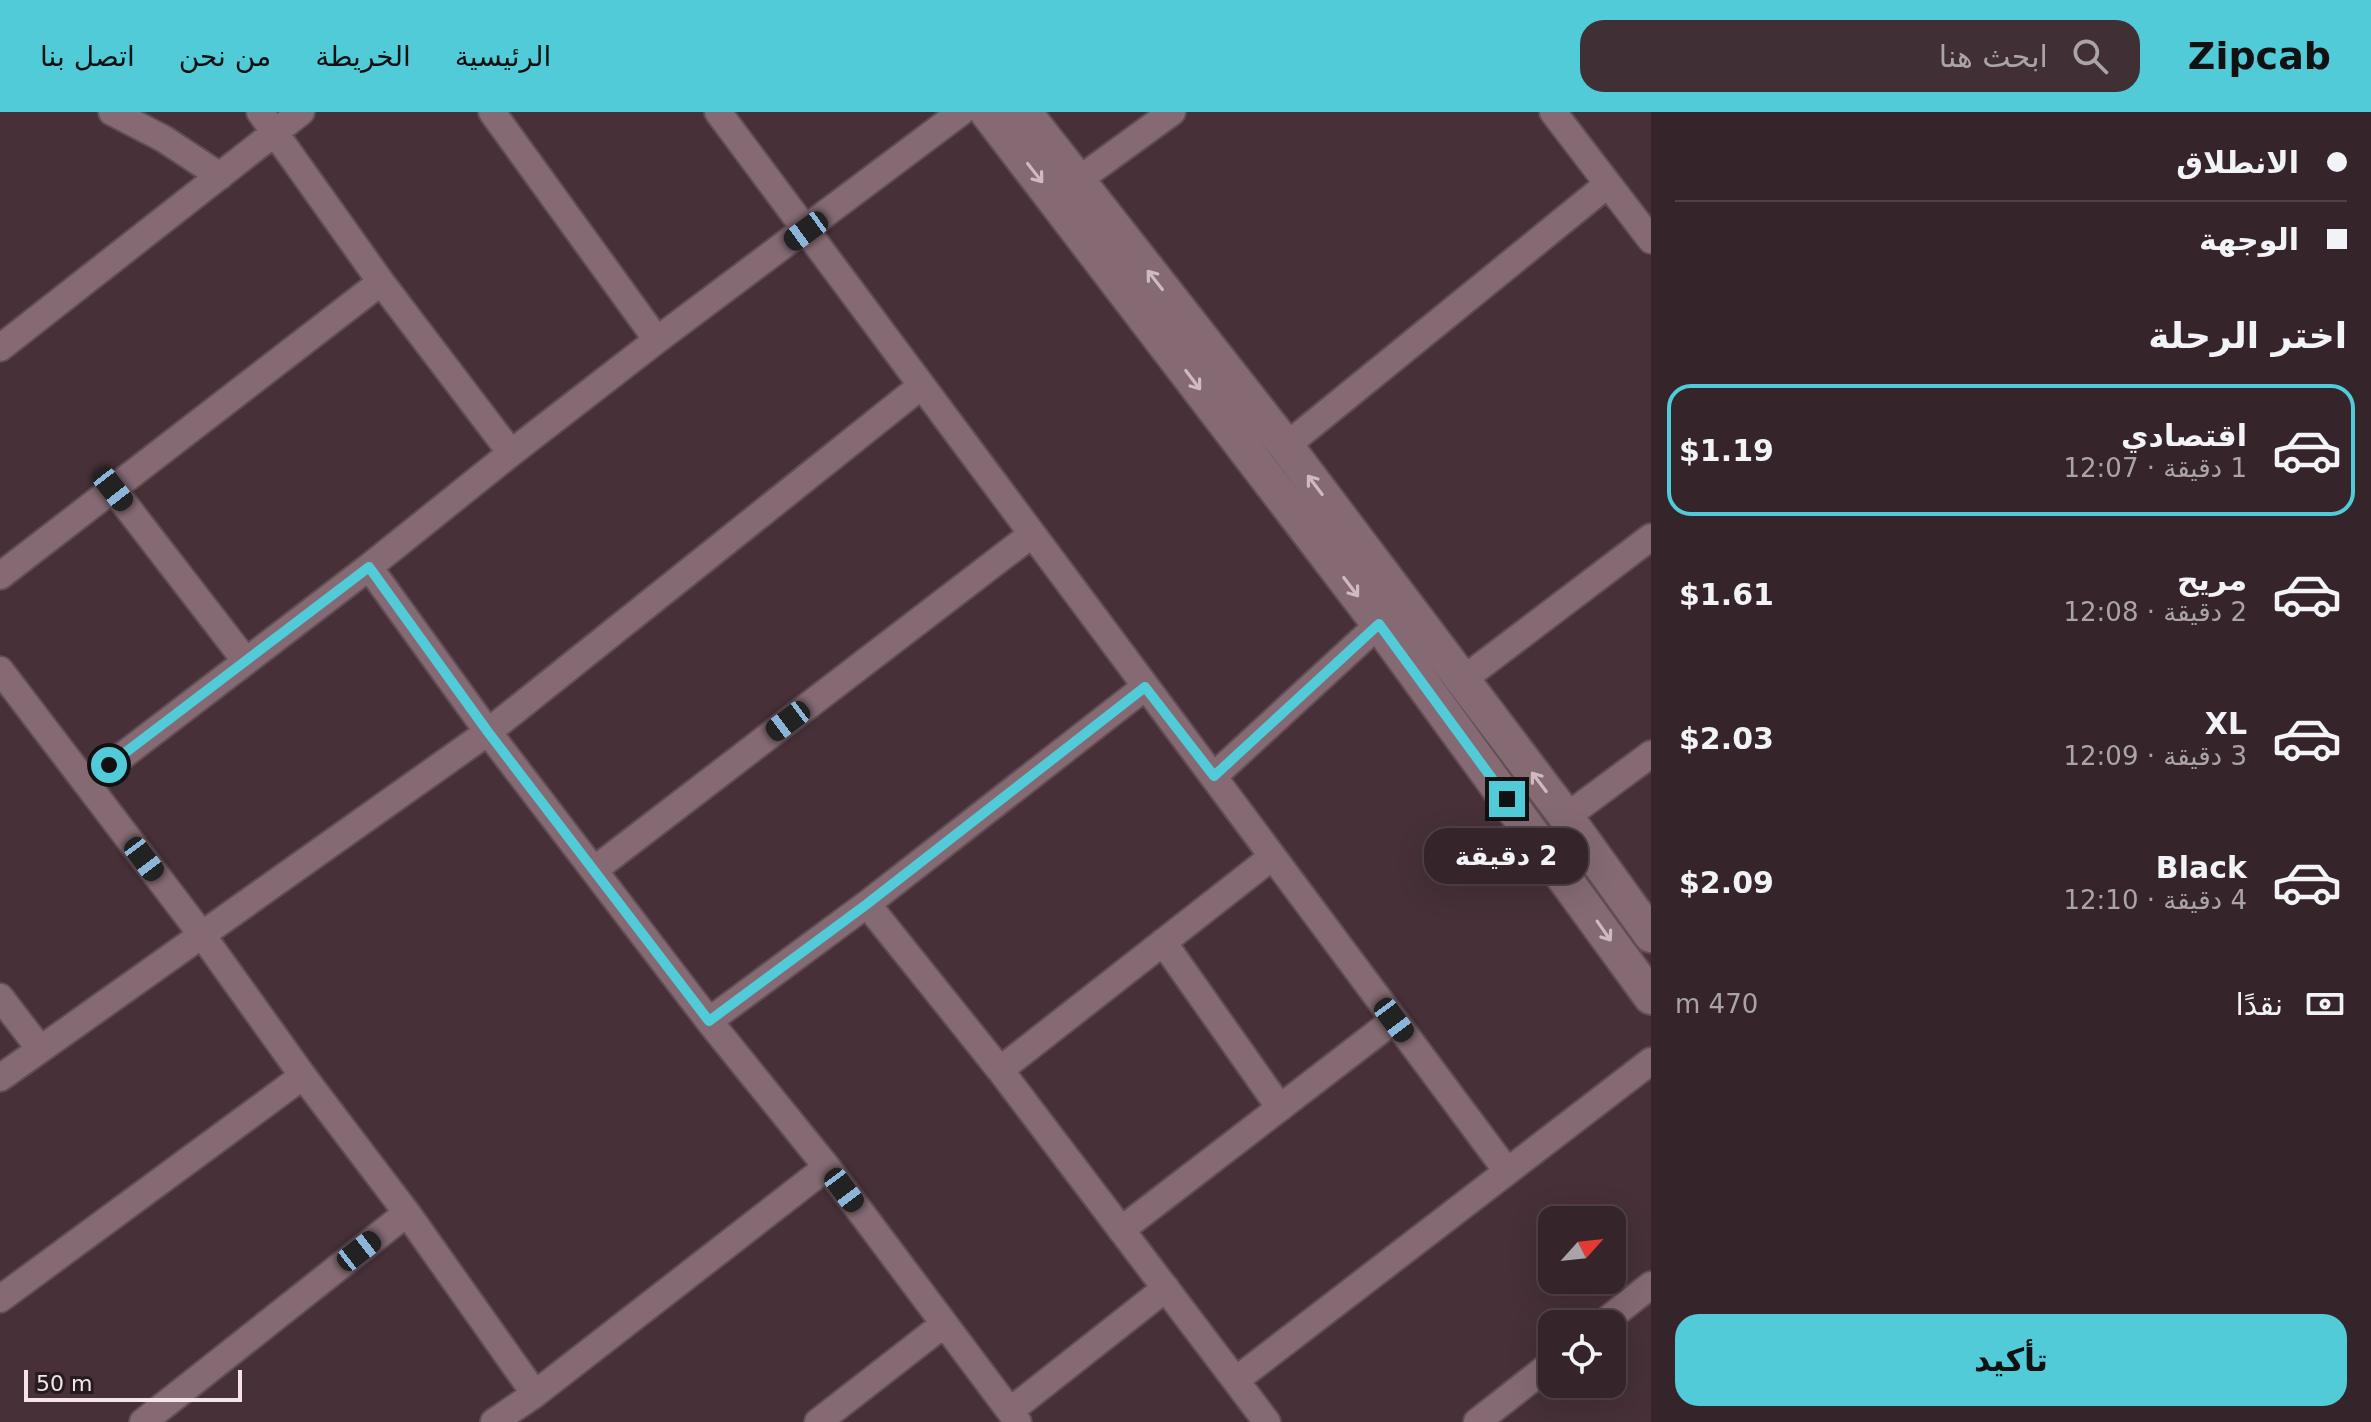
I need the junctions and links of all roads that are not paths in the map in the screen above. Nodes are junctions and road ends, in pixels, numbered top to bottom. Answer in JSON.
{"nodes":[{"id":1,"x":112,"y":112,"type":"edge"},
{"id":2,"x":301,"y":112,"type":"edge"},
{"id":3,"x":492,"y":112,"type":"edge"},
{"id":4,"x":718,"y":112,"type":"edge"},
{"id":5,"x":961,"y":112,"type":"edge"},
{"id":6,"x":987,"y":112,"type":"edge"},
{"id":7,"x":1024,"y":112,"type":"edge"},
{"id":8,"x":1172,"y":112,"type":"edge"},
{"id":9,"x":1561,"y":115,"type":"edge"},
{"id":10,"x":267,"y":123,"type":"edge"},
{"id":11,"x":220,"y":176,"type":"junction"},
{"id":12,"x":1077,"y":181,"type":"junction"},
{"id":13,"x":1608,"y":184,"type":"junction"},
{"id":14,"x":806,"y":231,"type":"junction"},
{"id":15,"x":1651,"y":240,"type":"edge"},
{"id":16,"x":381,"y":282,"type":"junction"},
{"id":17,"x":657,"y":340,"type":"junction"},
{"id":18,"x":0,"y":348,"type":"edge"},
{"id":19,"x":921,"y":386,"type":"junction"},
{"id":20,"x":1286,"y":446,"type":"junction"},
{"id":21,"x":511,"y":453,"type":"junction"},
{"id":22,"x":113,"y":489,"type":"junction"},
{"id":23,"x":1031,"y":535,"type":"junction"},
{"id":24,"x":1651,"y":537,"type":"edge"},
{"id":25,"x":369,"y":567,"type":"junction"},
{"id":26,"x":0,"y":576,"type":"edge"},
{"id":27,"x":1379,"y":624,"type":"junction"},
{"id":28,"x":245,"y":660,"type":"junction"},
{"id":29,"x":0,"y":670,"type":"edge"},
{"id":30,"x":1461,"y":681,"type":"junction"},
{"id":31,"x":1145,"y":687,"type":"junction"},
{"id":32,"x":488,"y":732,"type":"junction"},
{"id":33,"x":1651,"y":754,"type":"edge"},
{"id":34,"x":1214,"y":776,"type":"junction"},
{"id":35,"x":87,"y":783,"type":"junction"},
{"id":36,"x":1566,"y":817,"type":"junction"},
{"id":37,"x":1272,"y":857,"type":"junction"},
{"id":38,"x":594,"y":870,"type":"junction"},
{"id":39,"x":1607,"y":875,"type":"junction"},
{"id":40,"x":1580,"y":898,"type":"junction"},
{"id":41,"x":867,"y":904,"type":"junction"},
{"id":42,"x":202,"y":935,"type":"junction"},
{"id":43,"x":1651,"y":935,"type":"edge"},
{"id":44,"x":1163,"y":942,"type":"junction"},
{"id":45,"x":0,"y":997,"type":"edge"},
{"id":46,"x":1651,"y":997,"type":"edge"},
{"id":47,"x":1394,"y":1020,"type":"junction"},
{"id":48,"x":709,"y":1021,"type":"junction"},
{"id":49,"x":40,"y":1049,"type":"junction"},
{"id":50,"x":1651,"y":1061,"type":"edge"},
{"id":51,"x":1000,"y":1070,"type":"junction"},
{"id":52,"x":303,"y":1076,"type":"junction"},
{"id":53,"x":0,"y":1078,"type":"edge"},
{"id":54,"x":1280,"y":1108,"type":"junction"},
{"id":55,"x":827,"y":1167,"type":"junction"},
{"id":56,"x":1507,"y":1171,"type":"junction"},
{"id":57,"x":407,"y":1213,"type":"junction"},
{"id":58,"x":1121,"y":1230,"type":"junction"},
{"id":59,"x":1651,"y":1285,"type":"edge"},
{"id":60,"x":1166,"y":1288,"type":"junction"},
{"id":61,"x":0,"y":1299,"type":"edge"},
{"id":62,"x":1620,"y":1310,"type":"edge"},
{"id":63,"x":944,"y":1324,"type":"junction"},
{"id":64,"x":1538,"y":1374,"type":"edge"},
{"id":65,"x":1236,"y":1380,"type":"junction"},
{"id":66,"x":535,"y":1394,"type":"junction"},
{"id":67,"x":1014,"y":1416,"type":"edge"},
{"id":68,"x":143,"y":1422,"type":"edge"},
{"id":69,"x":494,"y":1422,"type":"edge"},
{"id":70,"x":818,"y":1422,"type":"edge"},
{"id":71,"x":1267,"y":1422,"type":"edge"},
{"id":72,"x":1477,"y":1422,"type":"edge"}],
"edges":[{"from":1,"to":11,"type":"street"},
{"from":2,"to":10,"type":"street"},
{"from":3,"to":17,"type":"street"},
{"from":4,"to":14,"type":"street"},
{"from":5,"to":14,"type":"street"},
{"from":6,"to":27,"type":"street","one_way":true},
{"from":7,"to":12,"type":"street"},
{"from":8,"to":12,"type":"street"},
{"from":9,"to":13,"type":"street"},
{"from":10,"to":11,"type":"street"},
{"from":10,"to":16,"type":"street"},
{"from":11,"to":18,"type":"street"},
{"from":20,"to":12,"type":"street","one_way":true},
{"from":13,"to":15,"type":"street"},
{"from":13,"to":20,"type":"street"},
{"from":14,"to":17,"type":"street"},
{"from":14,"to":19,"type":"street"},
{"from":16,"to":21,"type":"street"},
{"from":16,"to":22,"type":"street"},
{"from":17,"to":21,"type":"street"},
{"from":19,"to":23,"type":"street"},
{"from":19,"to":32,"type":"street"},
{"from":30,"to":20,"type":"street","one_way":true},
{"from":21,"to":25,"type":"street"},
{"from":22,"to":26,"type":"street"},
{"from":22,"to":28,"type":"street"},
{"from":23,"to":31,"type":"street"},
{"from":23,"to":38,"type":"street"},
{"from":24,"to":30,"type":"street"},
{"from":25,"to":28,"type":"street"},
{"from":25,"to":32,"type":"street"},
{"from":27,"to":34,"type":"street"},
{"from":27,"to":40,"type":"street"},
{"from":28,"to":35,"type":"street"},
{"from":29,"to":35,"type":"street"},
{"from":36,"to":30,"type":"street","one_way":true},
{"from":31,"to":34,"type":"street"},
{"from":31,"to":41,"type":"street"},
{"from":32,"to":38,"type":"street"},
{"from":32,"to":42,"type":"street"},
{"from":33,"to":36,"type":"street"},
{"from":34,"to":37,"type":"street"},
{"from":35,"to":42,"type":"street"},
{"from":36,"to":39,"type":"street"},
{"from":37,"to":44,"type":"street"},
{"from":37,"to":47,"type":"street"},
{"from":38,"to":48,"type":"street"},
{"from":39,"to":40,"type":"street"},
{"from":39,"to":43,"type":"street"},
{"from":40,"to":46,"type":"street","one_way":true},
{"from":41,"to":48,"type":"street"},
{"from":41,"to":51,"type":"street"},
{"from":42,"to":49,"type":"street"},
{"from":42,"to":52,"type":"street"},
{"from":44,"to":51,"type":"street"},
{"from":44,"to":54,"type":"street"},
{"from":45,"to":49,"type":"street"},
{"from":47,"to":54,"type":"street"},
{"from":47,"to":56,"type":"street"},
{"from":48,"to":55,"type":"street"},
{"from":49,"to":53,"type":"street"},
{"from":50,"to":56,"type":"street"},
{"from":51,"to":58,"type":"street"},
{"from":52,"to":57,"type":"street"},
{"from":52,"to":61,"type":"street"},
{"from":54,"to":58,"type":"street"},
{"from":55,"to":63,"type":"street"},
{"from":55,"to":66,"type":"street"},
{"from":56,"to":65,"type":"street"},
{"from":57,"to":66,"type":"street"},
{"from":57,"to":68,"type":"street"},
{"from":58,"to":60,"type":"street"},
{"from":59,"to":62,"type":"street"},
{"from":60,"to":65,"type":"street"},
{"from":60,"to":67,"type":"street"},
{"from":63,"to":67,"type":"street"},
{"from":63,"to":70,"type":"street"},
{"from":64,"to":72,"type":"street"},
{"from":65,"to":71,"type":"street"},
{"from":66,"to":69,"type":"street"}]}
